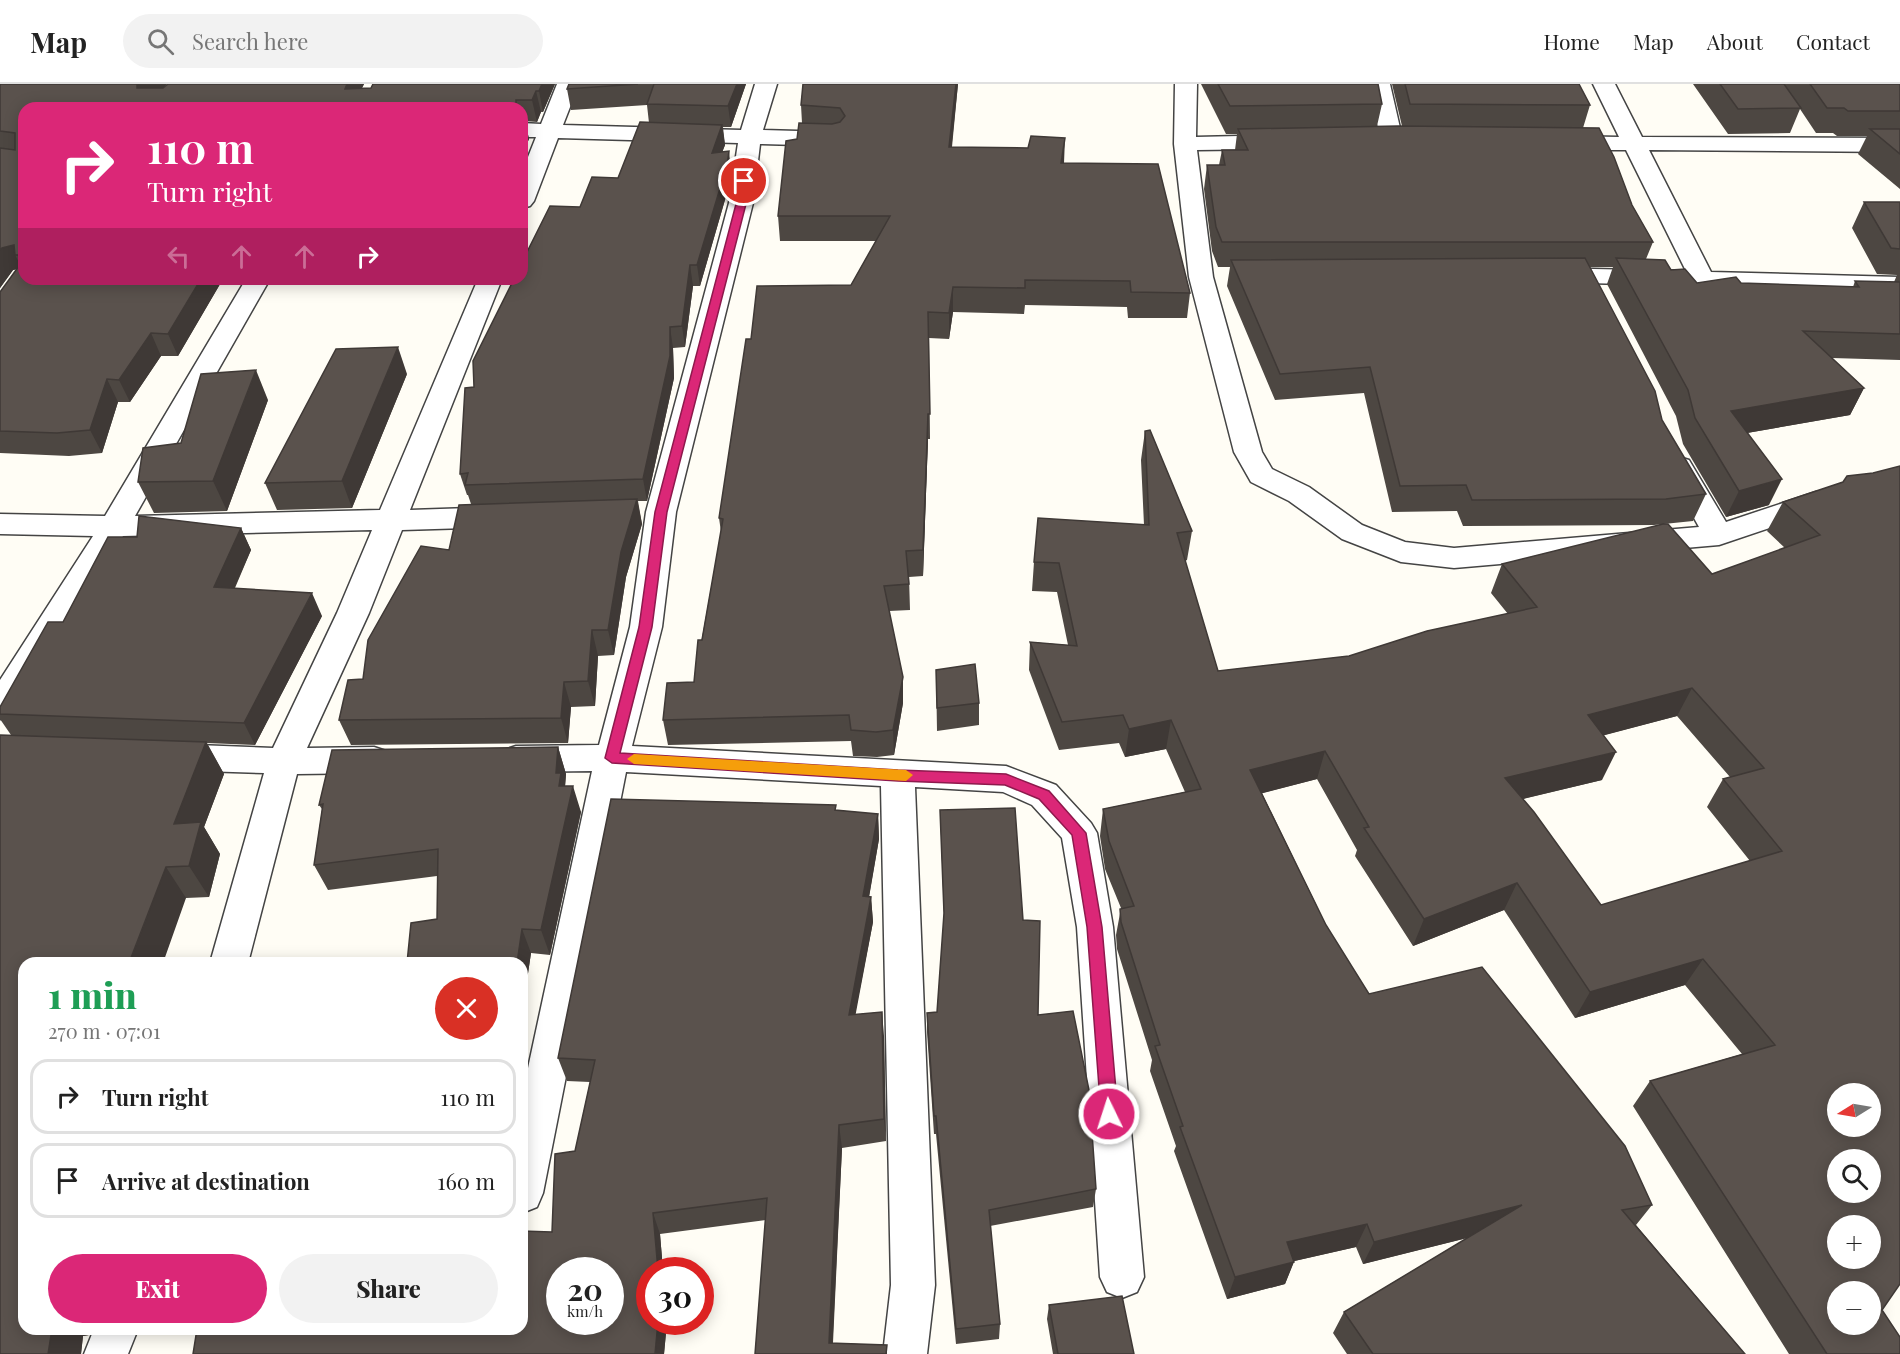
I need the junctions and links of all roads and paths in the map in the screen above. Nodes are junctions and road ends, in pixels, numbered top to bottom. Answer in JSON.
{"nodes":[{"id":1,"x":568,"y":84,"type":"edge"},
{"id":2,"x":766,"y":84,"type":"edge"},
{"id":3,"x":1186,"y":84,"type":"edge"},
{"id":4,"x":1379,"y":84,"type":"edge"},
{"id":5,"x":1604,"y":84,"type":"edge"},
{"id":6,"x":528,"y":130,"type":"edge"},
{"id":7,"x":551,"y":131,"type":"junction"},
{"id":8,"x":750,"y":135,"type":"junction"},
{"id":9,"x":833,"y":139,"type":"edge"},
{"id":10,"x":1369,"y":141,"type":"edge"},
{"id":11,"x":1392,"y":141,"type":"junction"},
{"id":12,"x":1415,"y":141,"type":"edge"},
{"id":13,"x":1300,"y":142,"type":"edge"},
{"id":14,"x":1542,"y":142,"type":"edge"},
{"id":15,"x":1185,"y":144,"type":"junction"},
{"id":16,"x":1634,"y":144,"type":"junction"},
{"id":17,"x":1900,"y":145,"type":"edge"},
{"id":18,"x":528,"y":187,"type":"edge"},
{"id":19,"x":1586,"y":274,"type":"junction"},
{"id":20,"x":1527,"y":275,"type":"edge"},
{"id":21,"x":1701,"y":278,"type":"junction"},
{"id":22,"x":1900,"y":284,"type":"edge"},
{"id":23,"x":254,"y":285,"type":"edge"},
{"id":24,"x":488,"y":285,"type":"edge"},
{"id":25,"x":1601,"y":305,"type":"edge"},
{"id":26,"x":1667,"y":445,"type":"edge"},
{"id":27,"x":1816,"y":502,"type":"edge"},
{"id":28,"x":520,"y":516,"type":"edge"},
{"id":29,"x":391,"y":520,"type":"junction"},
{"id":30,"x":0,"y":524,"type":"edge"},
{"id":31,"x":114,"y":526,"type":"junction"},
{"id":32,"x":1719,"y":535,"type":"junction"},
{"id":33,"x":0,"y":707,"type":"edge"},
{"id":34,"x":142,"y":756,"type":"edge"},
{"id":35,"x":612,"y":758,"type":"junction"},
{"id":36,"x":483,"y":759,"type":"edge"},
{"id":37,"x":401,"y":760,"type":"edge"},
{"id":38,"x":284,"y":761,"type":"junction"},
{"id":39,"x":898,"y":775,"type":"junction"},
{"id":40,"x":231,"y":957,"type":"edge"},
{"id":41,"x":528,"y":1164,"type":"edge"},
{"id":42,"x":1122,"y":1277,"type":"dead end"},
{"id":43,"x":114,"y":1335,"type":"edge"},
{"id":44,"x":106,"y":1354,"type":"edge"},
{"id":45,"x":904,"y":1354,"type":"edge"}],
"edges":[{"from":1,"to":7,"type":"street"},
{"from":2,"to":8,"type":"street"},
{"from":3,"to":15,"type":"street"},
{"from":4,"to":11,"type":"street"},
{"from":5,"to":16,"type":"street"},
{"from":6,"to":7,"type":"street"},
{"from":7,"to":8,"type":"street"},
{"from":7,"to":18,"type":"street"},
{"from":8,"to":9,"type":"street"},
{"from":8,"to":35,"type":"street"},
{"from":10,"to":11,"type":"street"},
{"from":11,"to":12,"type":"street"},
{"from":13,"to":15,"type":"street"},
{"from":14,"to":16,"type":"street"},
{"from":15,"to":32,"type":"street"},
{"from":16,"to":17,"type":"street"},
{"from":16,"to":21,"type":"street"},
{"from":19,"to":20,"type":"street"},
{"from":19,"to":21,"type":"street"},
{"from":19,"to":25,"type":"street"},
{"from":21,"to":22,"type":"street"},
{"from":23,"to":31,"type":"street"},
{"from":24,"to":29,"type":"street"},
{"from":26,"to":32,"type":"street"},
{"from":27,"to":32,"type":"street"},
{"from":28,"to":29,"type":"street"},
{"from":29,"to":31,"type":"street"},
{"from":29,"to":38,"type":"street"},
{"from":30,"to":31,"type":"street"},
{"from":31,"to":33,"type":"street"},
{"from":34,"to":38,"type":"street"},
{"from":35,"to":36,"type":"street"},
{"from":35,"to":39,"type":"street"},
{"from":35,"to":41,"type":"street"},
{"from":37,"to":38,"type":"street"},
{"from":38,"to":40,"type":"street"},
{"from":39,"to":42,"type":"street"},
{"from":39,"to":45,"type":"street"},
{"from":43,"to":44,"type":"street"}]}
